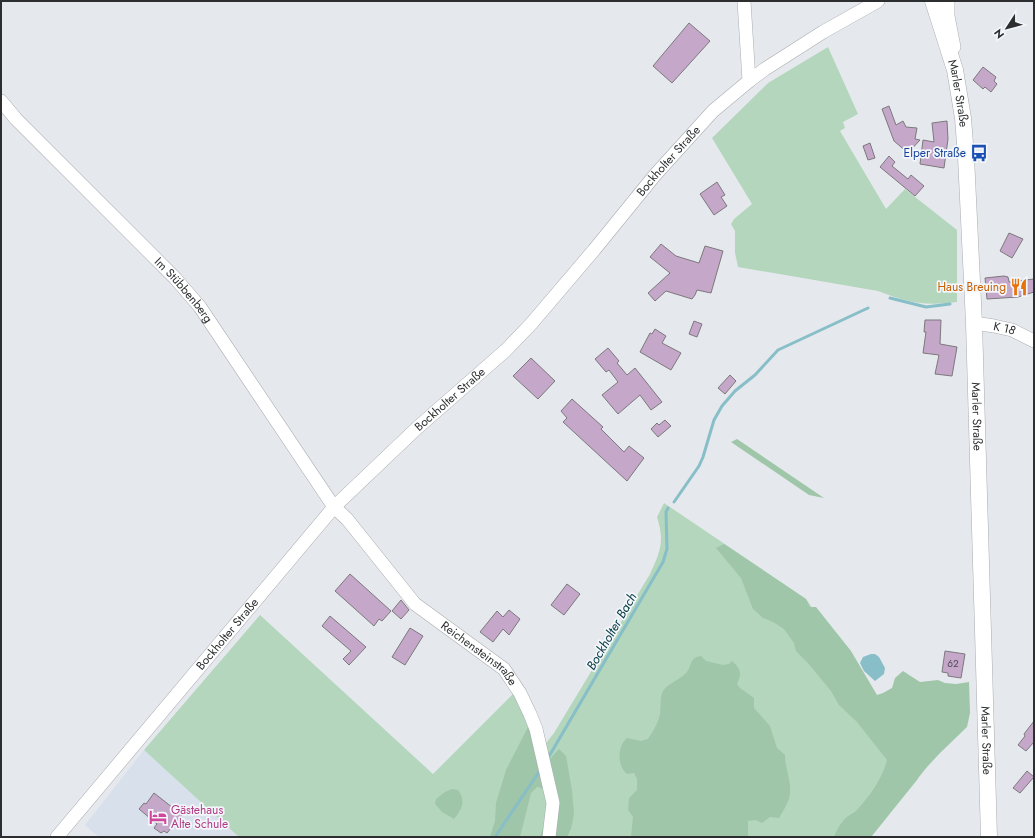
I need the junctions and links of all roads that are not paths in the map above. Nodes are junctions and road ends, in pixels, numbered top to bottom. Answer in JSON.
{"nodes":[{"id":1,"x":744,"y":1,"type":"edge"},
{"id":2,"x":933,"y":1,"type":"edge"},
{"id":3,"x":948,"y":1,"type":"edge"},
{"id":4,"x":876,"y":2,"type":"edge"},
{"id":5,"x":955,"y":70,"type":"junction"},
{"id":6,"x":749,"y":81,"type":"junction"},
{"id":7,"x":1,"y":101,"type":"edge"},
{"id":8,"x":974,"y":323,"type":"junction"},
{"id":9,"x":1034,"y":341,"type":"edge"},
{"id":10,"x":334,"y":507,"type":"junction"},
{"id":11,"x":57,"y":837,"type":"edge"},
{"id":12,"x":549,"y":837,"type":"edge"},
{"id":13,"x":989,"y":837,"type":"edge"}],
"edges":[{"from":1,"to":6,"type":"street"},
{"from":2,"to":5,"type":"main road","name":"Marler Straße"},
{"from":3,"to":5,"type":"street"},
{"from":4,"to":6,"type":"street","name":"Bockholter Straße"},
{"from":5,"to":8,"type":"main road","name":"Marler Straße"},
{"from":6,"to":10,"type":"street","name":"Bockholter Straße"},
{"from":7,"to":10,"type":"street","name":"Im Stübbenberg"},
{"from":8,"to":9,"type":"street","name":"K 18","number":"K 18"},
{"from":8,"to":13,"type":"main road","name":"Marler Straße"},
{"from":10,"to":11,"type":"street","name":"Bockholter Straße"},
{"from":10,"to":12,"type":"street","name":"Reichensteinstraße"}]}
